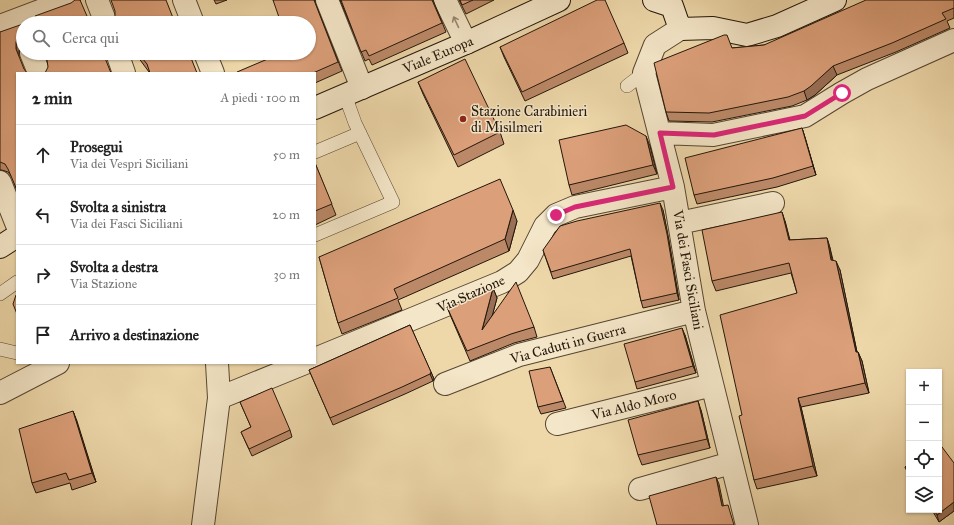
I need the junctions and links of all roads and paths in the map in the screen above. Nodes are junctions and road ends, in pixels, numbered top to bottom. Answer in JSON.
{"nodes":[{"id":1,"x":69,"y":0,"type":"edge"},
{"id":2,"x":97,"y":0,"type":"edge"},
{"id":3,"x":184,"y":0,"type":"edge"},
{"id":4,"x":327,"y":0,"type":"edge"},
{"id":5,"x":445,"y":0,"type":"edge"},
{"id":6,"x":560,"y":0,"type":"edge"},
{"id":7,"x":835,"y":0,"type":"edge"},
{"id":8,"x":666,"y":2,"type":"edge"},
{"id":9,"x":34,"y":16,"type":"edge"},
{"id":10,"x":103,"y":16,"type":"edge"},
{"id":11,"x":190,"y":16,"type":"edge"},
{"id":12,"x":680,"y":29,"type":"junction"},
{"id":13,"x":954,"y":40,"type":"edge"},
{"id":14,"x":466,"y":44,"type":"junction"},
{"id":15,"x":34,"y":60,"type":"edge"},
{"id":16,"x":119,"y":60,"type":"edge"},
{"id":17,"x":208,"y":60,"type":"edge"},
{"id":18,"x":39,"y":72,"type":"edge"},
{"id":19,"x":124,"y":72,"type":"edge"},
{"id":20,"x":213,"y":72,"type":"edge"},
{"id":21,"x":353,"y":91,"type":"junction"},
{"id":22,"x":316,"y":108,"type":"edge"},
{"id":23,"x":360,"y":133,"type":"junction"},
{"id":24,"x":660,"y":133,"type":"junction"},
{"id":25,"x":316,"y":152,"type":"edge"},
{"id":26,"x":0,"y":182,"type":"edge"},
{"id":27,"x":673,"y":187,"type":"junction"},
{"id":28,"x":773,"y":203,"type":"dead end"},
{"id":29,"x":16,"y":222,"type":"edge"},
{"id":30,"x":679,"y":223,"type":"junction"},
{"id":31,"x":316,"y":235,"type":"edge"},
{"id":32,"x":16,"y":237,"type":"edge"},
{"id":33,"x":0,"y":247,"type":"edge"},
{"id":34,"x":16,"y":283,"type":"edge"},
{"id":35,"x":0,"y":294,"type":"edge"},
{"id":36,"x":694,"y":311,"type":"junction"},
{"id":37,"x":0,"y":349,"type":"edge"},
{"id":38,"x":16,"y":353,"type":"edge"},
{"id":39,"x":316,"y":359,"type":"edge"},
{"id":40,"x":56,"y":364,"type":"edge"},
{"id":41,"x":217,"y":364,"type":"edge"},
{"id":42,"x":302,"y":364,"type":"edge"},
{"id":43,"x":445,"y":384,"type":"dead end"},
{"id":44,"x":712,"y":385,"type":"junction"},
{"id":45,"x":0,"y":393,"type":"edge"},
{"id":46,"x":219,"y":398,"type":"junction"},
{"id":47,"x":557,"y":424,"type":"dead end"},
{"id":48,"x":732,"y":463,"type":"junction"},
{"id":49,"x":640,"y":489,"type":"dead end"},
{"id":50,"x":202,"y":525,"type":"edge"},
{"id":51,"x":747,"y":525,"type":"edge"}],
"edges":[{"from":1,"to":9,"type":"street"},
{"from":2,"to":10,"type":"street"},
{"from":3,"to":11,"type":"street"},
{"from":4,"to":21,"type":"street"},
{"from":14,"to":5,"type":"street","one_way":true},
{"from":6,"to":14,"type":"street","name":"Viale Europa"},
{"from":7,"to":12,"type":"street"},
{"from":8,"to":12,"type":"street"},
{"from":12,"to":24,"type":"street","name":"Via dei Fasci Siciliani"},
{"from":13,"to":24,"type":"street"},
{"from":14,"to":21,"type":"street","name":"Viale Europa"},
{"from":15,"to":18,"type":"street"},
{"from":16,"to":19,"type":"street"},
{"from":17,"to":20,"type":"street"},
{"from":21,"to":22,"type":"street","name":"Viale Europa"},
{"from":21,"to":23,"type":"lane"},
{"from":23,"to":25,"type":"lane"},
{"from":23,"to":31,"type":"lane"},
{"from":24,"to":27,"type":"street","name":"Via dei Fasci Siciliani"},
{"from":26,"to":29,"type":"street"},
{"from":27,"to":30,"type":"street","name":"Via dei Fasci Siciliani"},
{"from":27,"to":39,"type":"street","name":"Via Stazione"},
{"from":28,"to":30,"type":"street"},
{"from":30,"to":36,"type":"street","name":"Via dei Fasci Siciliani"},
{"from":32,"to":33,"type":"street"},
{"from":34,"to":35,"type":"lane"},
{"from":36,"to":43,"type":"street","name":"Via Caduti in Guerra"},
{"from":36,"to":44,"type":"street","name":"Via dei Fasci Siciliani"},
{"from":37,"to":38,"type":"lane"},
{"from":40,"to":45,"type":"street"},
{"from":41,"to":46,"type":"street"},
{"from":42,"to":46,"type":"street"},
{"from":44,"to":47,"type":"street","name":"Via Aldo Moro"},
{"from":44,"to":48,"type":"street","name":"Via dei Fasci Siciliani"},
{"from":46,"to":50,"type":"street"},
{"from":48,"to":49,"type":"street"},
{"from":48,"to":51,"type":"street","name":"Via dei Fasci Siciliani"}]}
